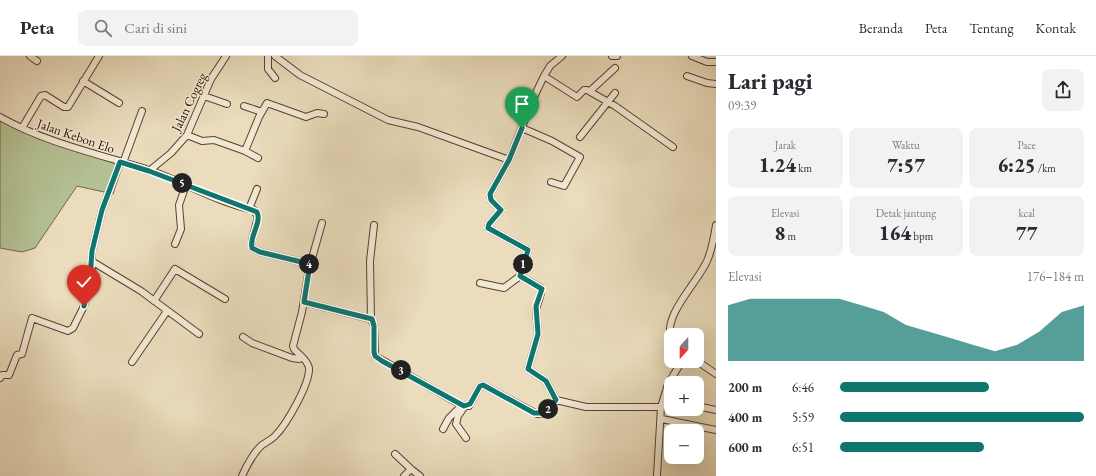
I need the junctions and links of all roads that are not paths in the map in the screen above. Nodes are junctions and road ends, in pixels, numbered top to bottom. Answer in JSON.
{"nodes":[{"id":1,"x":30,"y":56,"type":"edge"},
{"id":2,"x":99,"y":56,"type":"edge"},
{"id":3,"x":226,"y":56,"type":"edge"},
{"id":4,"x":268,"y":56,"type":"edge"},
{"id":5,"x":275,"y":56,"type":"edge"},
{"id":6,"x":562,"y":56,"type":"edge"},
{"id":7,"x":612,"y":56,"type":"edge"},
{"id":8,"x":617,"y":56,"type":"edge"},
{"id":9,"x":692,"y":56,"type":"edge"},
{"id":10,"x":37,"y":61,"type":"dead end"},
{"id":11,"x":716,"y":62,"type":"edge"},
{"id":12,"x":615,"y":68,"type":"dead end"},
{"id":13,"x":544,"y":76,"type":"junction"},
{"id":14,"x":687,"y":76,"type":"dead end"},
{"id":15,"x":275,"y":78,"type":"dead end"},
{"id":16,"x":83,"y":81,"type":"junction"},
{"id":17,"x":716,"y":84,"type":"edge"},
{"id":18,"x":590,"y":91,"type":"junction"},
{"id":19,"x":615,"y":92,"type":"dead end"},
{"id":20,"x":204,"y":96,"type":"junction"},
{"id":21,"x":607,"y":101,"type":"junction"},
{"id":22,"x":119,"y":103,"type":"dead end"},
{"id":23,"x":227,"y":104,"type":"dead end"},
{"id":24,"x":244,"y":106,"type":"dead end"},
{"id":25,"x":142,"y":111,"type":"dead end"},
{"id":26,"x":262,"y":112,"type":"junction"},
{"id":27,"x":324,"y":114,"type":"dead end"},
{"id":28,"x":0,"y":117,"type":"edge"},
{"id":29,"x":22,"y":128,"type":"junction"},
{"id":30,"x":522,"y":128,"type":"junction"},
{"id":31,"x":187,"y":135,"type":"junction"},
{"id":32,"x":580,"y":137,"type":"dead end"},
{"id":33,"x":673,"y":147,"type":"dead end"},
{"id":34,"x":245,"y":152,"type":"junction"},
{"id":35,"x":258,"y":158,"type":"dead end"},
{"id":36,"x":509,"y":160,"type":"junction"},
{"id":37,"x":121,"y":162,"type":"junction"},
{"id":38,"x":149,"y":171,"type":"junction"},
{"id":39,"x":551,"y":182,"type":"dead end"},
{"id":40,"x":186,"y":185,"type":"junction"},
{"id":41,"x":257,"y":189,"type":"dead end"},
{"id":42,"x":249,"y":209,"type":"junction"},
{"id":43,"x":322,"y":223,"type":"dead end"},
{"id":44,"x":374,"y":225,"type":"dead end"},
{"id":45,"x":716,"y":225,"type":"edge"},
{"id":46,"x":175,"y":244,"type":"dead end"},
{"id":47,"x":92,"y":262,"type":"junction"},
{"id":48,"x":310,"y":264,"type":"junction"},
{"id":49,"x":520,"y":276,"type":"junction"},
{"id":50,"x":480,"y":284,"type":"dead end"},
{"id":51,"x":225,"y":299,"type":"dead end"},
{"id":52,"x":154,"y":301,"type":"junction"},
{"id":53,"x":304,"y":302,"type":"junction"},
{"id":54,"x":167,"y":311,"type":"junction"},
{"id":55,"x":372,"y":319,"type":"junction"},
{"id":56,"x":670,"y":328,"type":"edge"},
{"id":57,"x":199,"y":334,"type":"dead end"},
{"id":58,"x":243,"y":338,"type":"dead end"},
{"id":59,"x":302,"y":357,"type":"junction"},
{"id":60,"x":132,"y":362,"type":"dead end"},
{"id":61,"x":704,"y":366,"type":"edge"},
{"id":62,"x":716,"y":374,"type":"edge"},
{"id":63,"x":0,"y":378,"type":"edge"},
{"id":64,"x":556,"y":400,"type":"junction"},
{"id":65,"x":664,"y":400,"type":"edge"},
{"id":66,"x":463,"y":406,"type":"junction"},
{"id":67,"x":661,"y":407,"type":"junction"},
{"id":68,"x":704,"y":407,"type":"edge"},
{"id":69,"x":716,"y":410,"type":"edge"},
{"id":70,"x":662,"y":419,"type":"junction"},
{"id":71,"x":443,"y":429,"type":"dead end"},
{"id":72,"x":716,"y":430,"type":"edge"},
{"id":73,"x":466,"y":438,"type":"dead end"},
{"id":74,"x":395,"y":454,"type":"dead end"},
{"id":75,"x":411,"y":469,"type":"junction"},
{"id":76,"x":242,"y":476,"type":"edge"},
{"id":77,"x":404,"y":476,"type":"edge"},
{"id":78,"x":420,"y":476,"type":"edge"},
{"id":79,"x":657,"y":476,"type":"edge"}],
"edges":[{"from":1,"to":10,"type":"street"},
{"from":2,"to":16,"type":"street"},
{"from":3,"to":20,"type":"street","name":"Jalan Cogreg"},
{"from":4,"to":15,"type":"street"},
{"from":5,"to":36,"type":"street"},
{"from":6,"to":13,"type":"street"},
{"from":7,"to":8,"type":"street"},
{"from":9,"to":11,"type":"street"},
{"from":12,"to":18,"type":"street"},
{"from":13,"to":18,"type":"street"},
{"from":13,"to":30,"type":"street"},
{"from":14,"to":17,"type":"street"},
{"from":16,"to":22,"type":"street"},
{"from":16,"to":29,"type":"street"},
{"from":18,"to":21,"type":"street"},
{"from":19,"to":21,"type":"street"},
{"from":20,"to":23,"type":"street"},
{"from":20,"to":31,"type":"street","name":"Jalan Cogreg"},
{"from":21,"to":32,"type":"street"},
{"from":21,"to":33,"type":"street"},
{"from":24,"to":26,"type":"street"},
{"from":25,"to":37,"type":"street"},
{"from":26,"to":27,"type":"street"},
{"from":26,"to":34,"type":"street"},
{"from":28,"to":29,"type":"street","name":"Jalan Kebon Elo"},
{"from":29,"to":37,"type":"street","name":"Jalan Kebon Elo"},
{"from":30,"to":36,"type":"street"},
{"from":30,"to":39,"type":"street"},
{"from":31,"to":34,"type":"street"},
{"from":31,"to":38,"type":"street","name":"Jalan Cogreg"},
{"from":34,"to":35,"type":"street"},
{"from":36,"to":49,"type":"street"},
{"from":37,"to":38,"type":"street","name":"Jalan Kebon Elo"},
{"from":37,"to":47,"type":"street"},
{"from":38,"to":40,"type":"street","name":"Jalan Kebon Elo"},
{"from":40,"to":42,"type":"street","name":"Jalan Kebon Elo"},
{"from":40,"to":46,"type":"street"},
{"from":41,"to":42,"type":"street"},
{"from":42,"to":48,"type":"street"},
{"from":43,"to":48,"type":"street"},
{"from":44,"to":55,"type":"street"},
{"from":45,"to":56,"type":"street"},
{"from":47,"to":52,"type":"street"},
{"from":47,"to":63,"type":"street"},
{"from":48,"to":53,"type":"street"},
{"from":49,"to":50,"type":"street"},
{"from":49,"to":64,"type":"street"},
{"from":51,"to":52,"type":"street"},
{"from":52,"to":54,"type":"street"},
{"from":53,"to":55,"type":"street"},
{"from":53,"to":59,"type":"street"},
{"from":54,"to":57,"type":"street"},
{"from":54,"to":60,"type":"street"},
{"from":55,"to":66,"type":"street"},
{"from":58,"to":59,"type":"street"},
{"from":59,"to":76,"type":"street"},
{"from":61,"to":62,"type":"street"},
{"from":64,"to":66,"type":"street"},
{"from":64,"to":67,"type":"street"},
{"from":65,"to":67,"type":"street"},
{"from":66,"to":71,"type":"street"},
{"from":66,"to":73,"type":"street"},
{"from":67,"to":70,"type":"street"},
{"from":68,"to":69,"type":"street"},
{"from":70,"to":72,"type":"street"},
{"from":70,"to":79,"type":"street"},
{"from":74,"to":75,"type":"street"},
{"from":75,"to":77,"type":"street"},
{"from":75,"to":78,"type":"street"}]}
